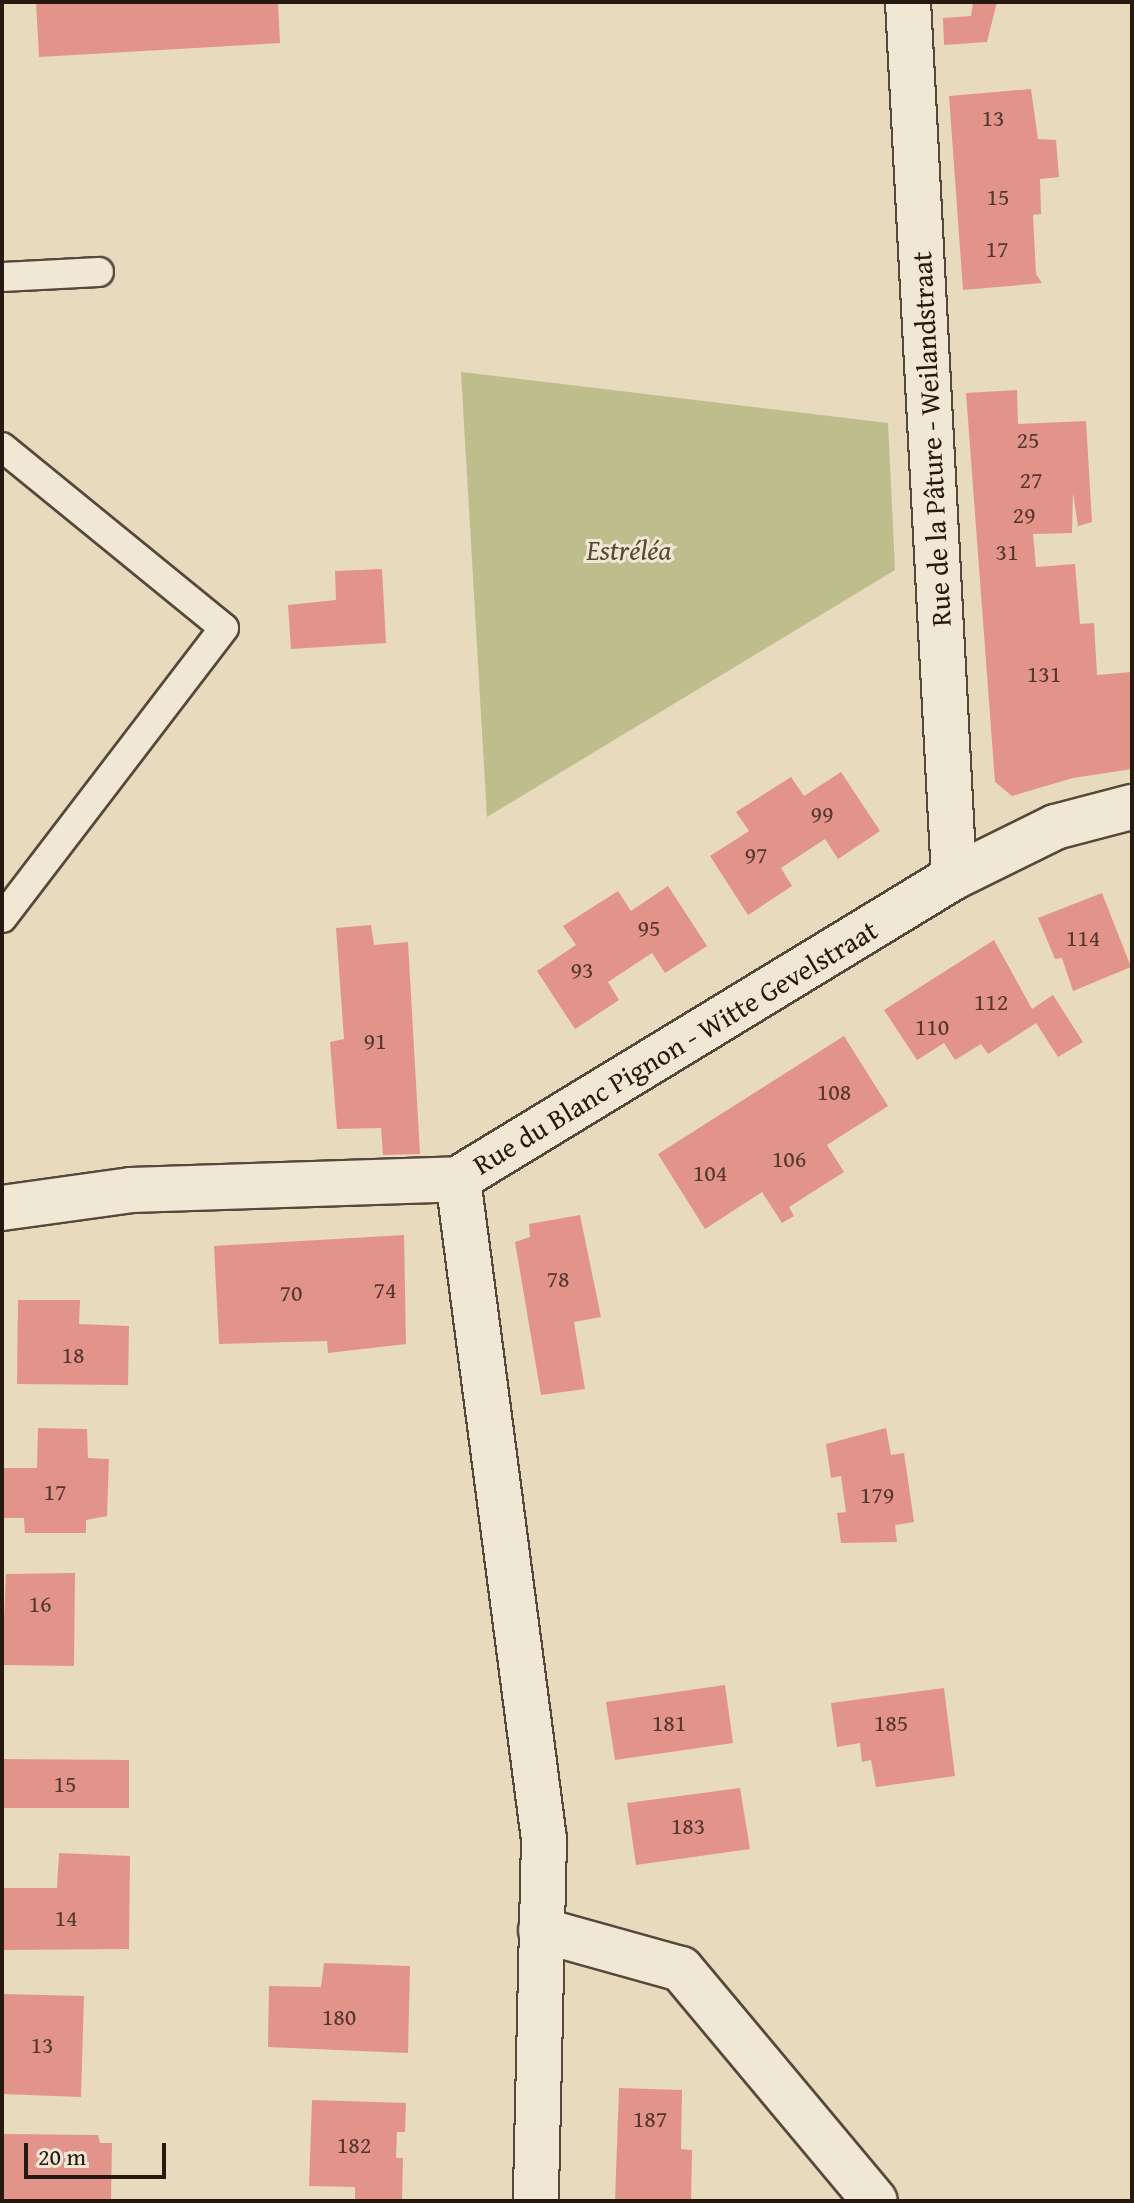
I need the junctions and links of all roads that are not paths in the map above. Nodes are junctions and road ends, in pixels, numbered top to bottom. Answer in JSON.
{"nodes":[{"id":1,"x":908,"y":2,"type":"edge"},
{"id":2,"x":99,"y":272,"type":"dead end"},
{"id":3,"x":2,"y":277,"type":"edge"},
{"id":4,"x":2,"y":447,"type":"edge"},
{"id":5,"x":1132,"y":807,"type":"edge"},
{"id":6,"x":954,"y":877,"type":"junction"},
{"id":7,"x":2,"y":918,"type":"edge"},
{"id":8,"x":458,"y":1179,"type":"junction"},
{"id":9,"x":2,"y":1208,"type":"edge"},
{"id":10,"x":541,"y":1930,"type":"junction"},
{"id":11,"x":536,"y":2201,"type":"edge"},
{"id":12,"x":875,"y":2201,"type":"edge"}],
"edges":[{"from":1,"to":6,"type":"street","name":"Rue de la Pâture - Weilandstraat"},
{"from":2,"to":3,"type":"lane"},
{"from":4,"to":7,"type":"lane"},
{"from":5,"to":6,"type":"street","name":"Rue du Blanc Pignon - Witte Gevelstraat"},
{"from":6,"to":8,"type":"street","name":"Rue du Blanc Pignon - Witte Gevelstraat"},
{"from":8,"to":9,"type":"street","name":"Rue du Blanc Pignon - Witte Gevelstraat"},
{"from":8,"to":10,"type":"street"},
{"from":10,"to":11,"type":"street"},
{"from":10,"to":12,"type":"street"}]}
